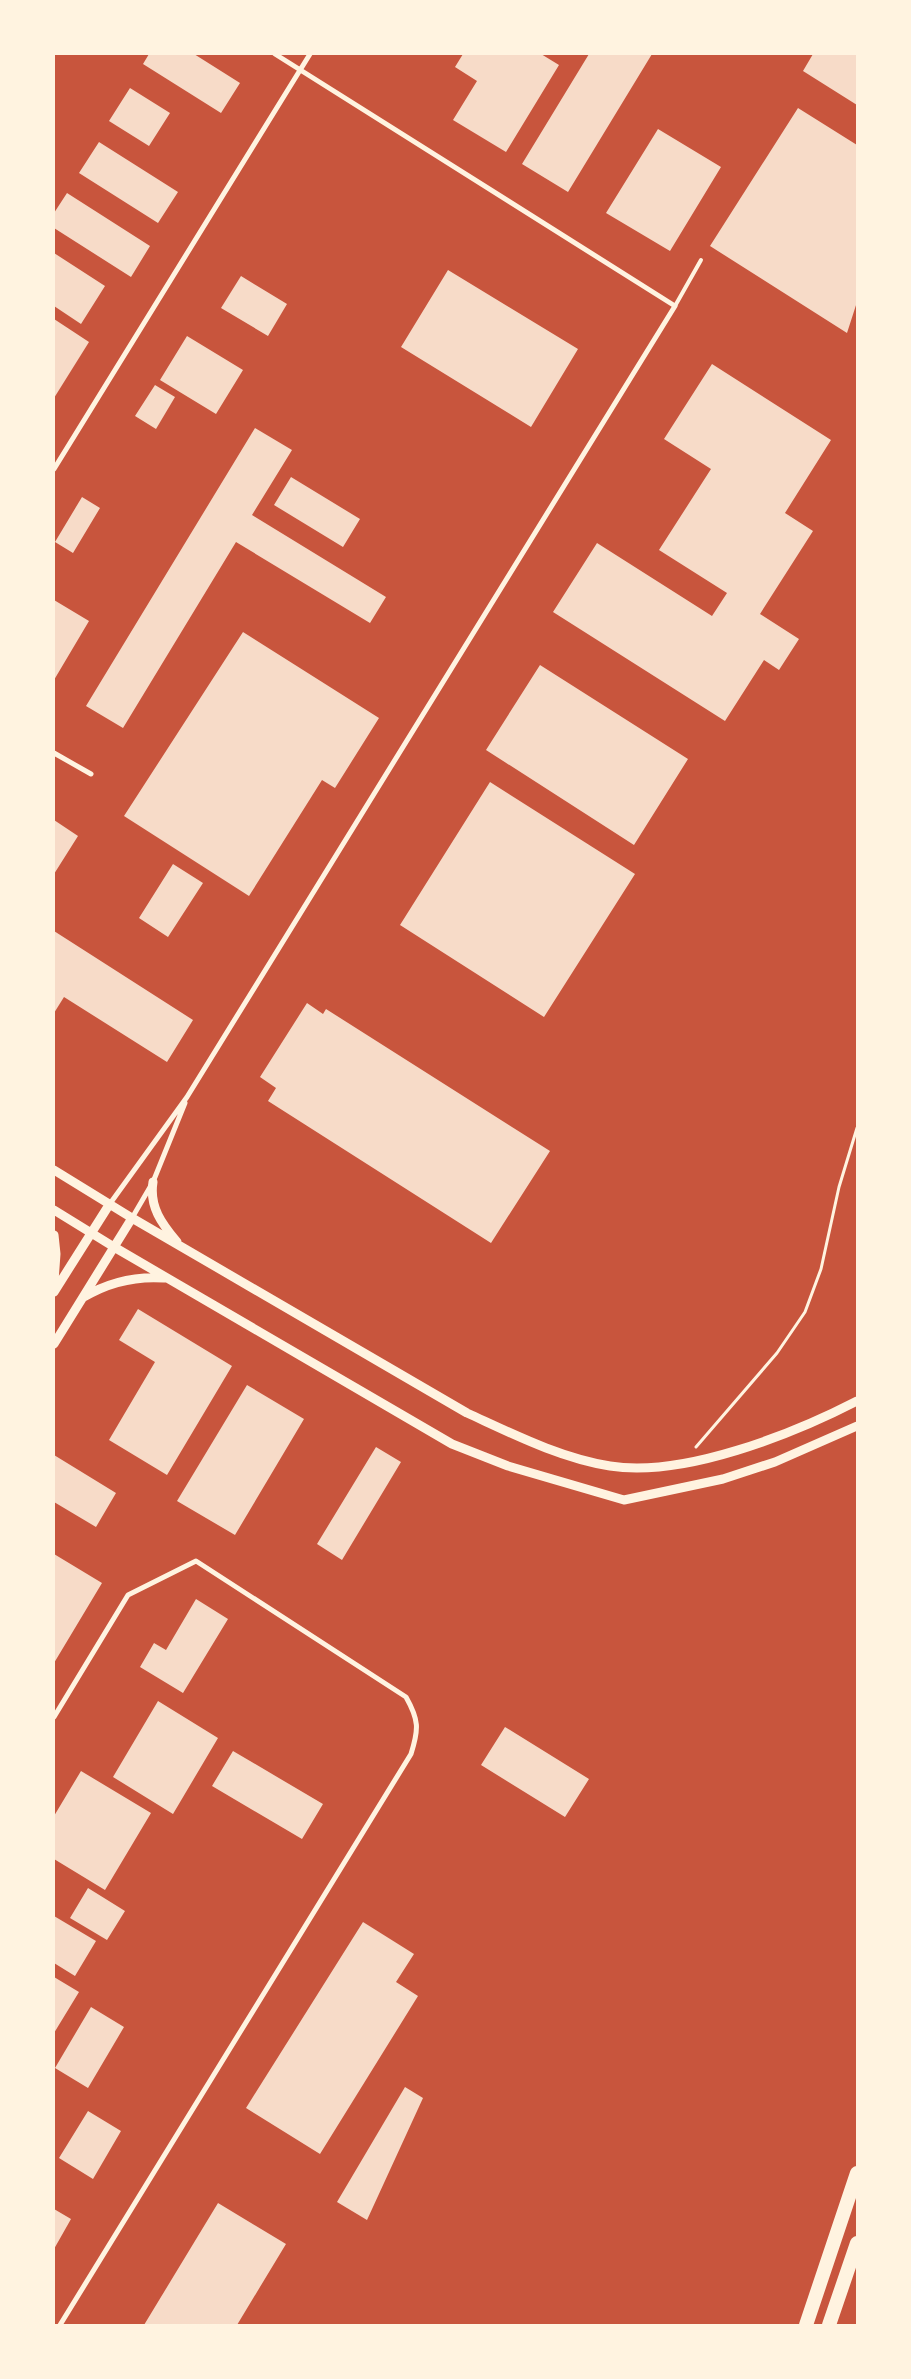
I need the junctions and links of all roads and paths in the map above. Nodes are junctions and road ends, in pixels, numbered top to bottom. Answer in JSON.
{"nodes":[{"id":1,"x":275,"y":54,"type":"edge"},
{"id":2,"x":310,"y":54,"type":"edge"},
{"id":3,"x":301,"y":69,"type":"junction"},
{"id":4,"x":701,"y":260,"type":"dead end"},
{"id":5,"x":675,"y":306,"type":"junction"},
{"id":6,"x":54,"y":469,"type":"edge"},
{"id":7,"x":54,"y":753,"type":"edge"},
{"id":8,"x":91,"y":774,"type":"dead end"},
{"id":9,"x":187,"y":1097,"type":"junction"},
{"id":10,"x":857,"y":1128,"type":"edge"},
{"id":11,"x":54,"y":1170,"type":"edge"},
{"id":12,"x":153,"y":1182,"type":"junction"},
{"id":13,"x":109,"y":1205,"type":"junction"},
{"id":14,"x":54,"y":1210,"type":"edge"},
{"id":15,"x":132,"y":1218,"type":"junction"},
{"id":16,"x":91,"y":1233,"type":"junction"},
{"id":17,"x":54,"y":1235,"type":"edge"},
{"id":18,"x":114,"y":1247,"type":"junction"},
{"id":19,"x":182,"y":1248,"type":"junction"},
{"id":20,"x":167,"y":1278,"type":"junction"},
{"id":21,"x":54,"y":1281,"type":"edge"},
{"id":22,"x":54,"y":1292,"type":"edge"},
{"id":23,"x":82,"y":1298,"type":"junction"},
{"id":24,"x":54,"y":1344,"type":"edge"},
{"id":25,"x":857,"y":1401,"type":"edge"},
{"id":26,"x":857,"y":1426,"type":"edge"},
{"id":27,"x":683,"y":1462,"type":"junction"},
{"id":28,"x":54,"y":1717,"type":"edge"},
{"id":29,"x":857,"y":2173,"type":"edge"},
{"id":30,"x":857,"y":2243,"type":"edge"},
{"id":31,"x":60,"y":2325,"type":"edge"},
{"id":32,"x":806,"y":2325,"type":"edge"},
{"id":33,"x":829,"y":2325,"type":"edge"}],
"edges":[{"from":1,"to":3,"type":"street"},
{"from":2,"to":3,"type":"street"},
{"from":3,"to":5,"type":"street"},
{"from":3,"to":6,"type":"street"},
{"from":4,"to":5,"type":"lane"},
{"from":5,"to":9,"type":"street"},
{"from":7,"to":8,"type":"street"},
{"from":9,"to":12,"type":"street"},
{"from":9,"to":13,"type":"street"},
{"from":10,"to":27,"type":"path"},
{"from":11,"to":13,"type":"street"},
{"from":12,"to":15,"type":"street"},
{"from":12,"to":19,"type":"street"},
{"from":13,"to":15,"type":"street"},
{"from":13,"to":16,"type":"street"},
{"from":14,"to":16,"type":"street"},
{"from":15,"to":18,"type":"street"},
{"from":15,"to":19,"type":"street"},
{"from":16,"to":18,"type":"street"},
{"from":16,"to":22,"type":"street"},
{"from":17,"to":21,"type":"street"},
{"from":18,"to":20,"type":"street"},
{"from":18,"to":23,"type":"street"},
{"from":19,"to":27,"type":"street"},
{"from":20,"to":23,"type":"street"},
{"from":20,"to":26,"type":"street"},
{"from":23,"to":24,"type":"street"},
{"from":25,"to":27,"type":"street"},
{"from":28,"to":31,"type":"street"},
{"from":29,"to":32,"type":"highway"},
{"from":30,"to":33,"type":"highway"}]}
